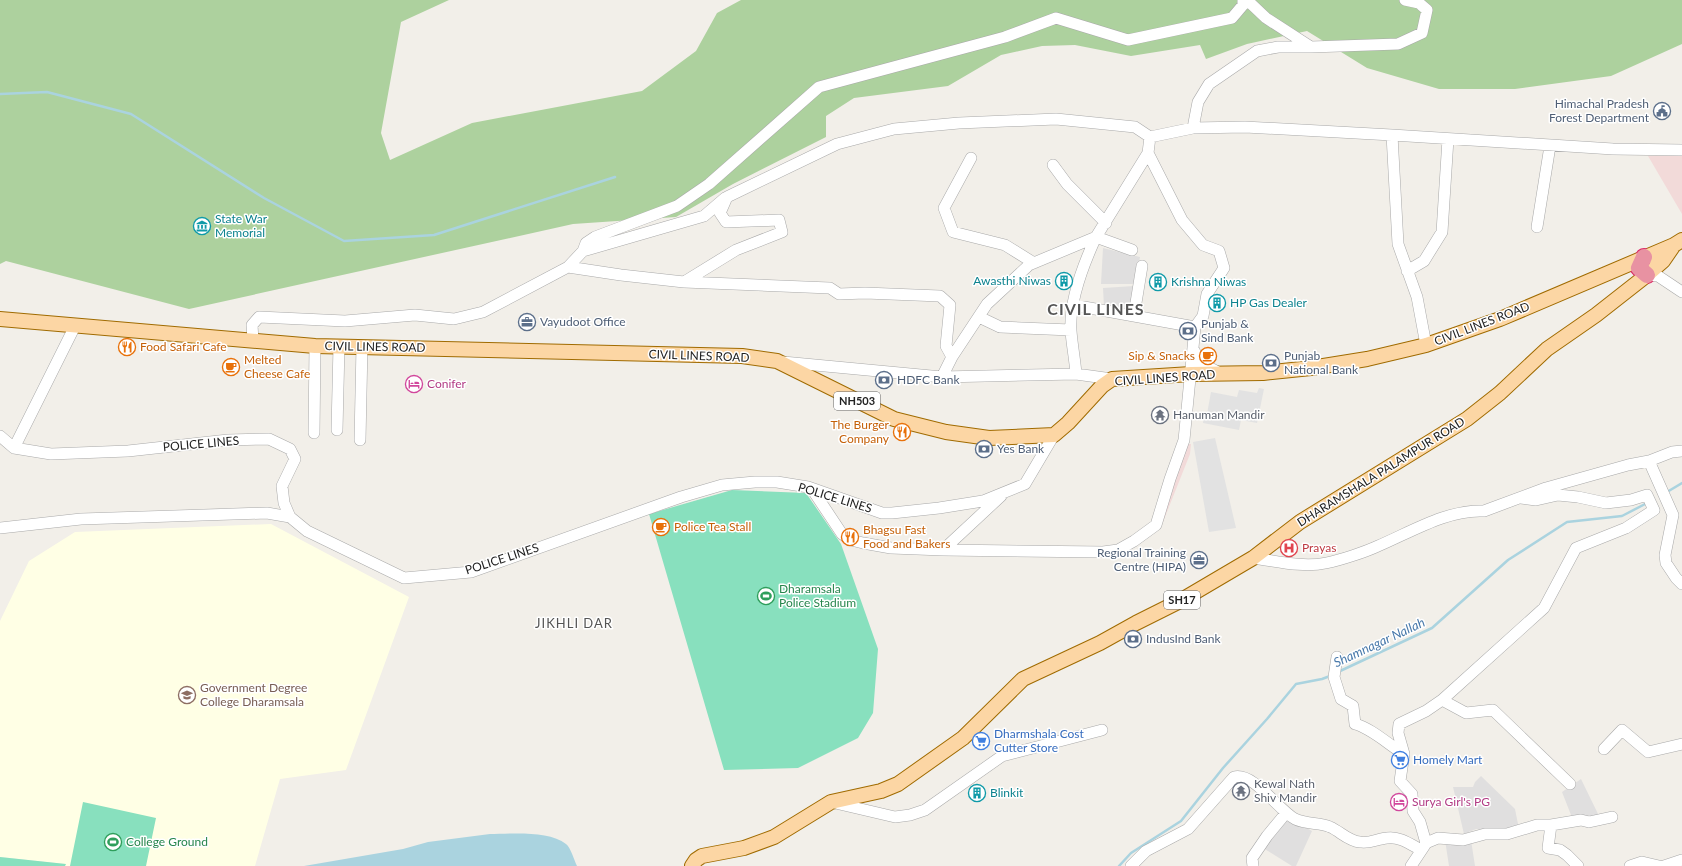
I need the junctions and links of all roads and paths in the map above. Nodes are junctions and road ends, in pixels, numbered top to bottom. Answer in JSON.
{"nodes":[{"id":1,"x":1243,"y":0,"type":"edge"},
{"id":2,"x":1246,"y":0,"type":"edge"},
{"id":3,"x":1405,"y":0,"type":"edge"},
{"id":4,"x":1311,"y":47,"type":"junction"},
{"id":5,"x":1193,"y":128,"type":"junction"},
{"id":6,"x":1392,"y":135,"type":"junction"},
{"id":7,"x":1150,"y":137,"type":"junction"},
{"id":8,"x":1448,"y":139,"type":"junction"},
{"id":9,"x":1550,"y":146,"type":"junction"},
{"id":10,"x":1682,"y":150,"type":"edge"},
{"id":11,"x":1148,"y":153,"type":"junction"},
{"id":12,"x":971,"y":158,"type":"dead end"},
{"id":13,"x":1053,"y":165,"type":"dead end"},
{"id":14,"x":727,"y":197,"type":"junction"},
{"id":15,"x":1106,"y":223,"type":"junction"},
{"id":16,"x":1538,"y":227,"type":"dead end"},
{"id":17,"x":1096,"y":237,"type":"junction"},
{"id":18,"x":1678,"y":243,"type":"edge"},
{"id":19,"x":1132,"y":250,"type":"dead end"},
{"id":20,"x":583,"y":251,"type":"junction"},
{"id":21,"x":1644,"y":257,"type":"junction"},
{"id":22,"x":1034,"y":263,"type":"junction"},
{"id":23,"x":1142,"y":266,"type":"dead end"},
{"id":24,"x":568,"y":267,"type":"junction"},
{"id":25,"x":1407,"y":271,"type":"junction"},
{"id":26,"x":1647,"y":275,"type":"junction"},
{"id":27,"x":684,"y":282,"type":"junction"},
{"id":28,"x":1682,"y":292,"type":"edge"},
{"id":29,"x":1073,"y":305,"type":"junction"},
{"id":30,"x":1134,"y":315,"type":"junction"},
{"id":31,"x":979,"y":317,"type":"junction"},
{"id":32,"x":0,"y":319,"type":"edge"},
{"id":33,"x":75,"y":326,"type":"junction"},
{"id":34,"x":1195,"y":327,"type":"junction"},
{"id":35,"x":1071,"y":330,"type":"junction"},
{"id":36,"x":252,"y":340,"type":"junction"},
{"id":37,"x":1426,"y":345,"type":"junction"},
{"id":38,"x":315,"y":346,"type":"junction"},
{"id":39,"x":339,"y":346,"type":"junction"},
{"id":40,"x":362,"y":346,"type":"junction"},
{"id":41,"x":1193,"y":347,"type":"junction"},
{"id":42,"x":952,"y":357,"type":"junction"},
{"id":43,"x":776,"y":361,"type":"junction"},
{"id":44,"x":1076,"y":374,"type":"junction"},
{"id":45,"x":1192,"y":374,"type":"junction"},
{"id":46,"x":1220,"y":374,"type":"junction"},
{"id":47,"x":942,"y":377,"type":"junction"},
{"id":48,"x":1112,"y":379,"type":"junction"},
{"id":49,"x":337,"y":430,"type":"dead end"},
{"id":50,"x":314,"y":433,"type":"dead end"},
{"id":51,"x":1054,"y":435,"type":"junction"},
{"id":52,"x":0,"y":436,"type":"edge"},
{"id":53,"x":360,"y":440,"type":"dead end"},
{"id":54,"x":14,"y":448,"type":"junction"},
{"id":55,"x":1682,"y":452,"type":"edge"},
{"id":56,"x":1648,"y":461,"type":"junction"},
{"id":57,"x":812,"y":490,"type":"junction"},
{"id":58,"x":1004,"y":493,"type":"junction"},
{"id":59,"x":1521,"y":498,"type":"junction"},
{"id":60,"x":290,"y":517,"type":"junction"},
{"id":61,"x":0,"y":528,"type":"edge"},
{"id":62,"x":943,"y":550,"type":"junction"},
{"id":63,"x":1253,"y":558,"type":"junction"},
{"id":64,"x":1682,"y":584,"type":"edge"},
{"id":65,"x":1338,"y":657,"type":"dead end"},
{"id":66,"x":1442,"y":700,"type":"junction"},
{"id":67,"x":1102,"y":730,"type":"dead end"},
{"id":68,"x":1682,"y":744,"type":"edge"},
{"id":69,"x":1604,"y":749,"type":"dead end"},
{"id":70,"x":1404,"y":754,"type":"junction"},
{"id":71,"x":1570,"y":784,"type":"dead end"},
{"id":72,"x":831,"y":802,"type":"junction"},
{"id":73,"x":1286,"y":813,"type":"junction"},
{"id":74,"x":1612,"y":817,"type":"dead end"},
{"id":75,"x":1551,"y":825,"type":"junction"},
{"id":76,"x":1423,"y":846,"type":"junction"},
{"id":77,"x":1682,"y":860,"type":"edge"},
{"id":78,"x":692,"y":866,"type":"edge"},
{"id":79,"x":1131,"y":866,"type":"edge"},
{"id":80,"x":1253,"y":866,"type":"edge"},
{"id":81,"x":1411,"y":866,"type":"edge"},
{"id":82,"x":1578,"y":866,"type":"edge"},
{"id":83,"x":1630,"y":866,"type":"edge"},
{"id":84,"x":1659,"y":866,"type":"edge"},
{"id":85,"x":1664,"y":866,"type":"edge"}],
"edges":[{"from":1,"to":20,"type":"street"},
{"from":2,"to":4,"type":"street"},
{"from":3,"to":4,"type":"street"},
{"from":4,"to":5,"type":"street"},
{"from":5,"to":6,"type":"street"},
{"from":5,"to":7,"type":"street"},
{"from":6,"to":8,"type":"street"},
{"from":6,"to":25,"type":"street"},
{"from":7,"to":11,"type":"street"},
{"from":7,"to":14,"type":"street"},
{"from":8,"to":9,"type":"street"},
{"from":8,"to":25,"type":"street"},
{"from":9,"to":10,"type":"street"},
{"from":9,"to":16,"type":"street"},
{"from":11,"to":15,"type":"street"},
{"from":11,"to":34,"type":"street"},
{"from":12,"to":22,"type":"street"},
{"from":13,"to":15,"type":"street"},
{"from":14,"to":20,"type":"street"},
{"from":14,"to":27,"type":"street"},
{"from":15,"to":17,"type":"street"},
{"from":17,"to":19,"type":"street"},
{"from":17,"to":22,"type":"street"},
{"from":17,"to":29,"type":"street"},
{"from":18,"to":21,"type":"main road","name":"CIVIL LINES ROAD"},
{"from":18,"to":26,"type":"main road","name":"DHARAMSHALA PALAMPUR ROAD","number":"SH17"},
{"from":20,"to":24,"type":"street"},
{"from":21,"to":26,"type":"highway"},
{"from":21,"to":37,"type":"main road","name":"CIVIL LINES ROAD"},
{"from":22,"to":31,"type":"street"},
{"from":23,"to":30,"type":"street"},
{"from":24,"to":27,"type":"street"},
{"from":24,"to":36,"type":"street"},
{"from":25,"to":37,"type":"street"},
{"from":26,"to":28,"type":"street"},
{"from":26,"to":63,"type":"main road","name":"DHARAMSHALA PALAMPUR ROAD","number":"SH17"},
{"from":27,"to":42,"type":"street"},
{"from":29,"to":30,"type":"street"},
{"from":29,"to":35,"type":"street"},
{"from":30,"to":34,"type":"street"},
{"from":31,"to":35,"type":"street"},
{"from":31,"to":42,"type":"street"},
{"from":32,"to":33,"type":"main road","name":"CIVIL LINES ROAD","number":"NH503"},
{"from":33,"to":36,"type":"main road","name":"CIVIL LINES ROAD","number":"NH503"},
{"from":33,"to":54,"type":"street"},
{"from":34,"to":41,"type":"street"},
{"from":35,"to":44,"type":"street"},
{"from":36,"to":38,"type":"main road","name":"CIVIL LINES ROAD","number":"NH503"},
{"from":37,"to":46,"type":"main road","name":"CIVIL LINES ROAD"},
{"from":38,"to":39,"type":"main road","name":"CIVIL LINES ROAD","number":"NH503"},
{"from":38,"to":50,"type":"street"},
{"from":39,"to":40,"type":"main road","name":"CIVIL LINES ROAD","number":"NH503"},
{"from":39,"to":49,"type":"street"},
{"from":40,"to":43,"type":"main road","name":"CIVIL LINES ROAD","number":"NH503"},
{"from":40,"to":53,"type":"street"},
{"from":41,"to":45,"type":"street"},
{"from":41,"to":46,"type":"street"},
{"from":42,"to":47,"type":"street"},
{"from":43,"to":47,"type":"street"},
{"from":43,"to":51,"type":"main road","name":"CIVIL LINES ROAD","number":"NH503"},
{"from":44,"to":47,"type":"street"},
{"from":44,"to":48,"type":"street"},
{"from":45,"to":46,"type":"main road","name":"CIVIL LINES ROAD"},
{"from":45,"to":48,"type":"main road","name":"CIVIL LINES ROAD"},
{"from":45,"to":62,"type":"street"},
{"from":48,"to":51,"type":"main road","name":"CIVIL LINES ROAD"},
{"from":51,"to":58,"type":"street","name":"POLICE LINES"},
{"from":52,"to":54,"type":"street"},
{"from":54,"to":60,"type":"street","name":"POLICE LINES"},
{"from":55,"to":56,"type":"street"},
{"from":56,"to":59,"type":"street"},
{"from":56,"to":64,"type":"street"},
{"from":57,"to":58,"type":"street","name":"POLICE LINES"},
{"from":57,"to":60,"type":"street","name":"POLICE LINES"},
{"from":57,"to":62,"type":"street"},
{"from":58,"to":62,"type":"street"},
{"from":59,"to":63,"type":"street"},
{"from":59,"to":66,"type":"street"},
{"from":60,"to":61,"type":"street"},
{"from":63,"to":72,"type":"main road","name":"DHARAMSHALA PALAMPUR ROAD","number":"SH17"},
{"from":65,"to":70,"type":"street"},
{"from":66,"to":70,"type":"street"},
{"from":66,"to":71,"type":"street"},
{"from":67,"to":72,"type":"street"},
{"from":68,"to":69,"type":"street"},
{"from":70,"to":76,"type":"street"},
{"from":72,"to":78,"type":"main road","name":"DHARAMSHALA PALAMPUR ROAD","number":"SH17"},
{"from":73,"to":76,"type":"street"},
{"from":73,"to":79,"type":"street"},
{"from":73,"to":80,"type":"street"},
{"from":74,"to":75,"type":"street"},
{"from":75,"to":76,"type":"street"},
{"from":75,"to":82,"type":"street"},
{"from":76,"to":81,"type":"street"},
{"from":77,"to":85,"type":"street"},
{"from":83,"to":84,"type":"street"}]}
